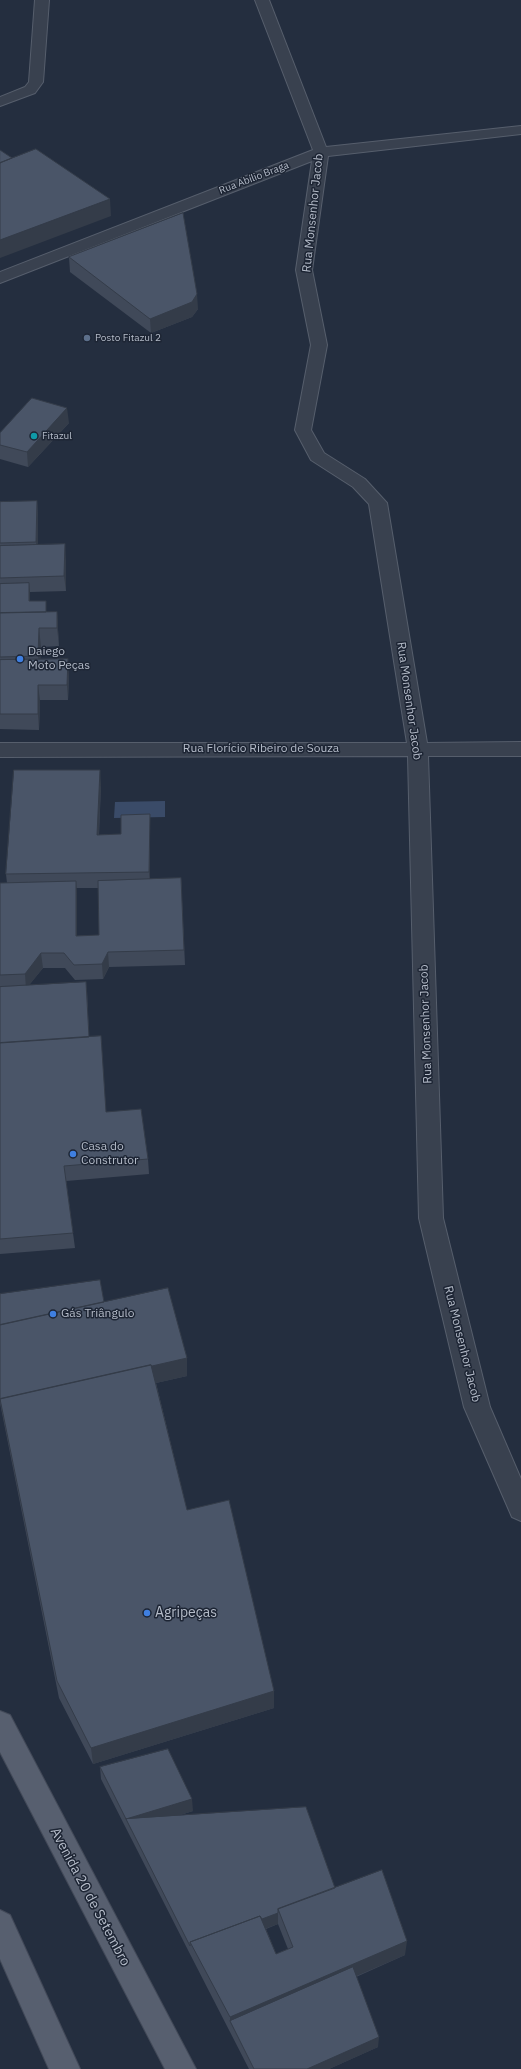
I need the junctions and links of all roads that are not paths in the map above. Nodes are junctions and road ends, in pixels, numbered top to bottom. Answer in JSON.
{"nodes":[{"id":1,"x":42,"y":0,"type":"edge"},
{"id":2,"x":262,"y":0,"type":"edge"},
{"id":3,"x":0,"y":102,"type":"edge"},
{"id":4,"x":521,"y":130,"type":"edge"},
{"id":5,"x":321,"y":152,"type":"junction"},
{"id":6,"x":0,"y":278,"type":"edge"},
{"id":7,"x":418,"y":749,"type":"junction"},
{"id":8,"x":521,"y":749,"type":"edge"},
{"id":9,"x":0,"y":750,"type":"edge"},
{"id":10,"x":521,"y":1509,"type":"edge"},
{"id":11,"x":0,"y":1724,"type":"edge"},
{"id":12,"x":0,"y":1925,"type":"edge"},
{"id":13,"x":66,"y":2069,"type":"edge"},
{"id":14,"x":181,"y":2069,"type":"edge"}],
"edges":[{"from":1,"to":3,"type":"street"},
{"from":2,"to":5,"type":"street","name":"Rua Monsenhor Jacob"},
{"from":4,"to":5,"type":"street","name":"Rua Abílio Braga"},
{"from":5,"to":6,"type":"street","name":"Rua Abílio Braga"},
{"from":5,"to":7,"type":"street","name":"Rua Monsenhor Jacob"},
{"from":7,"to":8,"type":"street","name":"Rua Florício Ribeiro de Souza"},
{"from":7,"to":9,"type":"street","name":"Rua Florício Ribeiro de Souza"},
{"from":7,"to":10,"type":"street","name":"Rua Monsenhor Jacob"},
{"from":11,"to":14,"type":"main road","name":"Avenida 20 de Setembro"},
{"from":12,"to":13,"type":"main road"}]}
